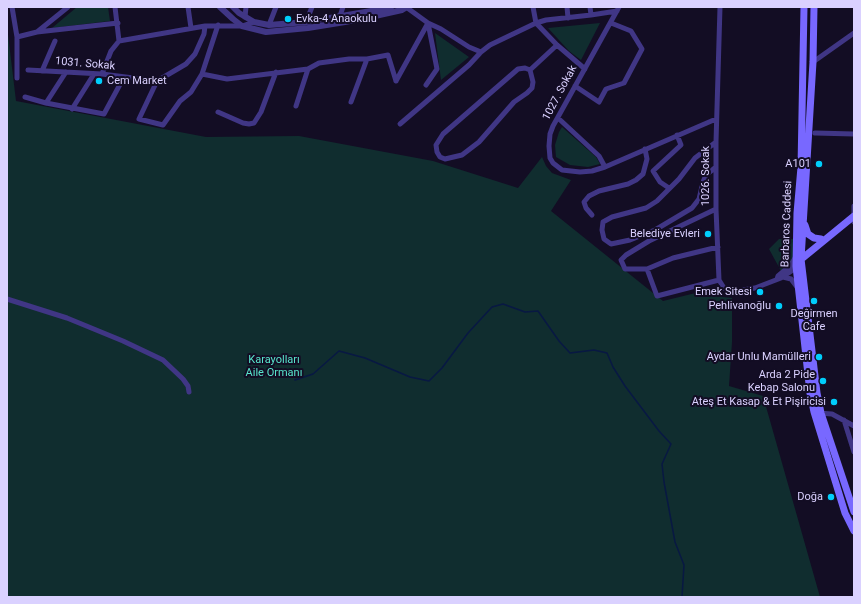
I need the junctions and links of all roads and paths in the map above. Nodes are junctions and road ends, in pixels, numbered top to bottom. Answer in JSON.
{"nodes":[{"id":1,"x":12,"y":7,"type":"edge"},
{"id":2,"x":68,"y":7,"type":"edge"},
{"id":3,"x":115,"y":7,"type":"edge"},
{"id":4,"x":188,"y":7,"type":"edge"},
{"id":5,"x":220,"y":7,"type":"edge"},
{"id":6,"x":234,"y":7,"type":"edge"},
{"id":7,"x":246,"y":7,"type":"edge"},
{"id":8,"x":276,"y":7,"type":"edge"},
{"id":9,"x":312,"y":7,"type":"edge"},
{"id":10,"x":342,"y":7,"type":"edge"},
{"id":11,"x":391,"y":7,"type":"edge"},
{"id":12,"x":406,"y":7,"type":"edge"},
{"id":13,"x":533,"y":7,"type":"edge"},
{"id":14,"x":567,"y":7,"type":"edge"},
{"id":15,"x":590,"y":7,"type":"edge"},
{"id":16,"x":720,"y":7,"type":"edge"},
{"id":17,"x":804,"y":7,"type":"edge"},
{"id":18,"x":814,"y":7,"type":"edge"},
{"id":19,"x":383,"y":8,"type":"edge"},
{"id":20,"x":618,"y":9,"type":"edge"},
{"id":21,"x":591,"y":15,"type":"junction"},
{"id":22,"x":340,"y":16,"type":"junction"},
{"id":23,"x":245,"y":17,"type":"junction"},
{"id":24,"x":568,"y":18,"type":"junction"},
{"id":25,"x":254,"y":22,"type":"junction"},
{"id":26,"x":306,"y":22,"type":"junction"},
{"id":27,"x":118,"y":23,"type":"junction"},
{"id":28,"x":428,"y":23,"type":"junction"},
{"id":29,"x":536,"y":23,"type":"junction"},
{"id":30,"x":611,"y":23,"type":"junction"},
{"id":31,"x":218,"y":25,"type":"junction"},
{"id":32,"x":269,"y":25,"type":"junction"},
{"id":33,"x":205,"y":26,"type":"junction"},
{"id":34,"x":242,"y":26,"type":"junction"},
{"id":35,"x":191,"y":28,"type":"junction"},
{"id":36,"x":37,"y":32,"type":"junction"},
{"id":37,"x":854,"y":33,"type":"edge"},
{"id":38,"x":17,"y":37,"type":"junction"},
{"id":39,"x":55,"y":41,"type":"dead end"},
{"id":40,"x":119,"y":41,"type":"junction"},
{"id":41,"x":557,"y":45,"type":"junction"},
{"id":42,"x":481,"y":52,"type":"junction"},
{"id":43,"x":367,"y":59,"type":"junction"},
{"id":44,"x":813,"y":62,"type":"junction"},
{"id":45,"x":308,"y":69,"type":"junction"},
{"id":46,"x":585,"y":69,"type":"junction"},
{"id":47,"x":28,"y":70,"type":"dead end"},
{"id":48,"x":530,"y":70,"type":"junction"},
{"id":49,"x":42,"y":71,"type":"junction"},
{"id":50,"x":66,"y":72,"type":"junction"},
{"id":51,"x":276,"y":72,"type":"junction"},
{"id":52,"x":94,"y":74,"type":"junction"},
{"id":53,"x":102,"y":74,"type":"junction"},
{"id":54,"x":202,"y":74,"type":"junction"},
{"id":55,"x":17,"y":78,"type":"dead end"},
{"id":56,"x":124,"y":78,"type":"junction"},
{"id":57,"x":157,"y":81,"type":"junction"},
{"id":58,"x":426,"y":85,"type":"dead end"},
{"id":59,"x":575,"y":86,"type":"junction"},
{"id":60,"x":25,"y":97,"type":"dead end"},
{"id":61,"x":352,"y":102,"type":"dead end"},
{"id":62,"x":46,"y":103,"type":"junction"},
{"id":63,"x":296,"y":106,"type":"dead end"},
{"id":64,"x":72,"y":109,"type":"junction"},
{"id":65,"x":218,"y":112,"type":"dead end"},
{"id":66,"x":558,"y":118,"type":"junction"},
{"id":67,"x":716,"y":119,"type":"junction"},
{"id":68,"x":400,"y":124,"type":"dead end"},
{"id":69,"x":815,"y":133,"type":"dead end"},
{"id":70,"x":854,"y":134,"type":"edge"},
{"id":71,"x":677,"y":135,"type":"junction"},
{"id":72,"x":716,"y":142,"type":"junction"},
{"id":73,"x":646,"y":149,"type":"junction"},
{"id":74,"x":605,"y":167,"type":"junction"},
{"id":75,"x":716,"y":167,"type":"junction"},
{"id":76,"x":669,"y":188,"type":"junction"},
{"id":77,"x":854,"y":206,"type":"edge"},
{"id":78,"x":716,"y":209,"type":"junction"},
{"id":79,"x":592,"y":214,"type":"dead end"},
{"id":80,"x":854,"y":218,"type":"edge"},
{"id":81,"x":804,"y":222,"type":"junction"},
{"id":82,"x":824,"y":239,"type":"junction"},
{"id":83,"x":718,"y":246,"type":"junction"},
{"id":84,"x":802,"y":251,"type":"junction"},
{"id":85,"x":798,"y":258,"type":"junction"},
{"id":86,"x":796,"y":266,"type":"junction"},
{"id":87,"x":647,"y":268,"type":"junction"},
{"id":88,"x":783,"y":277,"type":"junction"},
{"id":89,"x":719,"y":280,"type":"junction"},
{"id":90,"x":776,"y":280,"type":"junction"},
{"id":91,"x":798,"y":288,"type":"junction"},
{"id":92,"x":7,"y":299,"type":"edge"},
{"id":93,"x":190,"y":392,"type":"dead end"},
{"id":94,"x":818,"y":413,"type":"junction"},
{"id":95,"x":844,"y":420,"type":"junction"},
{"id":96,"x":854,"y":425,"type":"edge"},
{"id":97,"x":854,"y":452,"type":"edge"},
{"id":98,"x":854,"y":512,"type":"edge"},
{"id":99,"x":854,"y":531,"type":"edge"}],
"edges":[{"from":1,"to":38,"type":"street"},
{"from":2,"to":36,"type":"street"},
{"from":3,"to":27,"type":"street"},
{"from":4,"to":35,"type":"street"},
{"from":5,"to":34,"type":"street"},
{"from":6,"to":23,"type":"street"},
{"from":7,"to":23,"type":"street"},
{"from":8,"to":32,"type":"street"},
{"from":9,"to":26,"type":"street"},
{"from":10,"to":22,"type":"street"},
{"from":11,"to":19,"type":"street"},
{"from":12,"to":28,"type":"street"},
{"from":12,"to":34,"type":"street"},
{"from":13,"to":29,"type":"street"},
{"from":14,"to":24,"type":"street"},
{"from":15,"to":21,"type":"street"},
{"from":16,"to":67,"type":"street","name":"1026. Sokak"},
{"from":17,"to":85,"type":"main road","name":"Barbaros Caddesi"},
{"from":18,"to":44,"type":"main road","name":"Barbaros Caddesi"},
{"from":19,"to":22,"type":"street"},
{"from":20,"to":21,"type":"street"},
{"from":20,"to":30,"type":"street","name":"1027. Sokak"},
{"from":21,"to":24,"type":"street"},
{"from":22,"to":26,"type":"street"},
{"from":23,"to":25,"type":"street"},
{"from":24,"to":29,"type":"street"},
{"from":25,"to":32,"type":"street"},
{"from":25,"to":34,"type":"street"},
{"from":26,"to":32,"type":"street"},
{"from":27,"to":36,"type":"street"},
{"from":27,"to":40,"type":"street"},
{"from":28,"to":42,"type":"street"},
{"from":28,"to":43,"type":"street"},
{"from":28,"to":58,"type":"street"},
{"from":29,"to":41,"type":"street"},
{"from":29,"to":42,"type":"street"},
{"from":30,"to":46,"type":"street","name":"1027. Sokak"},
{"from":30,"to":59,"type":"street"},
{"from":31,"to":33,"type":"street"},
{"from":31,"to":34,"type":"street"},
{"from":31,"to":54,"type":"street"},
{"from":33,"to":35,"type":"street"},
{"from":33,"to":57,"type":"street"},
{"from":35,"to":40,"type":"street"},
{"from":36,"to":38,"type":"street"},
{"from":37,"to":44,"type":"street"},
{"from":38,"to":55,"type":"street"},
{"from":39,"to":49,"type":"street"},
{"from":40,"to":53,"type":"street"},
{"from":41,"to":46,"type":"street"},
{"from":41,"to":48,"type":"street"},
{"from":42,"to":68,"type":"street"},
{"from":43,"to":45,"type":"street"},
{"from":43,"to":61,"type":"street"},
{"from":44,"to":81,"type":"main road","name":"Barbaros Caddesi"},
{"from":45,"to":51,"type":"street"},
{"from":45,"to":63,"type":"street"},
{"from":46,"to":59,"type":"street","name":"1027. Sokak"},
{"from":47,"to":49,"type":"street","name":"1031. Sokak"},
{"from":48,"to":48,"type":"street"},
{"from":49,"to":50,"type":"street","name":"1031. Sokak"},
{"from":50,"to":52,"type":"street","name":"1031. Sokak"},
{"from":50,"to":62,"type":"street"},
{"from":51,"to":54,"type":"street"},
{"from":51,"to":65,"type":"street"},
{"from":52,"to":53,"type":"street","name":"1031. Sokak"},
{"from":52,"to":64,"type":"street"},
{"from":53,"to":56,"type":"street","name":"1031. Sokak"},
{"from":54,"to":57,"type":"street"},
{"from":56,"to":57,"type":"street","name":"1031. Sokak"},
{"from":56,"to":64,"type":"street"},
{"from":59,"to":66,"type":"street","name":"1027. Sokak"},
{"from":60,"to":62,"type":"street"},
{"from":62,"to":64,"type":"street"},
{"from":66,"to":74,"type":"street"},
{"from":66,"to":74,"type":"street","name":"1027. Sokak"},
{"from":67,"to":71,"type":"street","name":"1027. Sokak"},
{"from":67,"to":72,"type":"street","name":"1026. Sokak"},
{"from":69,"to":70,"type":"street"},
{"from":71,"to":73,"type":"street","name":"1027. Sokak"},
{"from":71,"to":76,"type":"street"},
{"from":72,"to":75,"type":"street","name":"1026. Sokak"},
{"from":72,"to":76,"type":"street"},
{"from":73,"to":74,"type":"street","name":"1027. Sokak"},
{"from":73,"to":79,"type":"street"},
{"from":75,"to":76,"type":"street"},
{"from":75,"to":78,"type":"street","name":"1026. Sokak"},
{"from":77,"to":80,"type":"street"},
{"from":78,"to":83,"type":"street","name":"1026. Sokak"},
{"from":78,"to":87,"type":"street"},
{"from":80,"to":82,"type":"main road"},
{"from":81,"to":82,"type":"main road"},
{"from":81,"to":84,"type":"main road","name":"Barbaros Caddesi"},
{"from":82,"to":84,"type":"main road"},
{"from":82,"to":85,"type":"main road"},
{"from":83,"to":87,"type":"street"},
{"from":83,"to":89,"type":"street","name":"1026. Sokak"},
{"from":84,"to":85,"type":"main road","name":"Barbaros Caddesi"},
{"from":85,"to":86,"type":"main road"},
{"from":85,"to":90,"type":"street"},
{"from":85,"to":94,"type":"main road","name":"Barbaros Caddesi"},
{"from":86,"to":88,"type":"street"},
{"from":86,"to":91,"type":"main road","name":"Barbaros Caddesi"},
{"from":87,"to":89,"type":"street"},
{"from":88,"to":90,"type":"street"},
{"from":88,"to":91,"type":"street"},
{"from":89,"to":90,"type":"street"},
{"from":91,"to":94,"type":"main road","name":"Barbaros Caddesi"},
{"from":92,"to":93,"type":"street"},
{"from":94,"to":95,"type":"street"},
{"from":94,"to":98,"type":"main road","name":"Barbaros Caddesi"},
{"from":94,"to":99,"type":"main road","name":"Barbaros Caddesi"},
{"from":95,"to":96,"type":"street"},
{"from":95,"to":97,"type":"street"}]}
